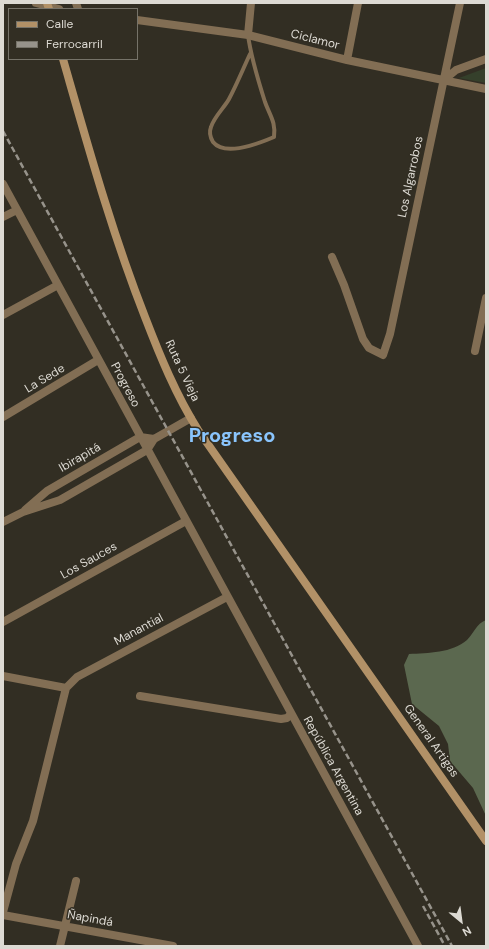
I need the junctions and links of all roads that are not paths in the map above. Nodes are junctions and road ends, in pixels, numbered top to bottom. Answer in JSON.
{"nodes":[{"id":1,"x":36,"y":3,"type":"edge"},
{"id":2,"x":251,"y":3,"type":"edge"},
{"id":3,"x":358,"y":3,"type":"edge"},
{"id":4,"x":460,"y":3,"type":"edge"},
{"id":5,"x":48,"y":6,"type":"edge"},
{"id":6,"x":138,"y":20,"type":"edge"},
{"id":7,"x":248,"y":36,"type":"junction"},
{"id":8,"x":250,"y":54,"type":"junction"},
{"id":9,"x":486,"y":59,"type":"edge"},
{"id":10,"x":64,"y":60,"type":"edge"},
{"id":11,"x":348,"y":60,"type":"junction"},
{"id":12,"x":443,"y":80,"type":"junction"},
{"id":13,"x":486,"y":89,"type":"edge"},
{"id":14,"x":3,"y":184,"type":"edge"},
{"id":15,"x":17,"y":210,"type":"junction"},
{"id":16,"x":3,"y":217,"type":"edge"},
{"id":17,"x":332,"y":257,"type":"dead end"},
{"id":18,"x":58,"y":285,"type":"junction"},
{"id":19,"x":486,"y":298,"type":"edge"},
{"id":20,"x":3,"y":315,"type":"edge"},
{"id":21,"x":475,"y":351,"type":"dead end"},
{"id":22,"x":98,"y":360,"type":"junction"},
{"id":23,"x":3,"y":417,"type":"edge"},
{"id":24,"x":191,"y":418,"type":"junction"},
{"id":25,"x":140,"y":437,"type":"junction"},
{"id":26,"x":154,"y":439,"type":"junction"},
{"id":27,"x":147,"y":450,"type":"junction"},
{"id":28,"x":23,"y":512,"type":"junction"},
{"id":29,"x":186,"y":521,"type":"junction"},
{"id":30,"x":3,"y":522,"type":"edge"},
{"id":31,"x":227,"y":597,"type":"junction"},
{"id":32,"x":3,"y":622,"type":"edge"},
{"id":33,"x":356,"y":655,"type":"joint"},
{"id":34,"x":3,"y":676,"type":"edge"},
{"id":35,"x":66,"y":688,"type":"junction"},
{"id":36,"x":140,"y":696,"type":"dead end"},
{"id":37,"x":291,"y":714,"type":"junction"},
{"id":38,"x":486,"y":841,"type":"edge"},
{"id":39,"x":76,"y":881,"type":"dead end"},
{"id":40,"x":3,"y":912,"type":"edge"},
{"id":41,"x":3,"y":915,"type":"edge"},
{"id":42,"x":64,"y":926,"type":"junction"},
{"id":43,"x":60,"y":946,"type":"edge"},
{"id":44,"x":173,"y":946,"type":"edge"},
{"id":45,"x":418,"y":946,"type":"edge"}],
"edges":[{"from":1,"to":5,"type":"street"},
{"from":2,"to":7,"type":"street"},
{"from":3,"to":11,"type":"street"},
{"from":4,"to":12,"type":"street","name":"Los Algarrobos"},
{"from":6,"to":7,"type":"street","name":"Ciclamor"},
{"from":7,"to":8,"type":"lane"},
{"from":7,"to":11,"type":"street","name":"Ciclamor"},
{"from":8,"to":8,"type":"lane"},
{"from":9,"to":12,"type":"street"},
{"from":10,"to":24,"type":"street","name":"Ruta 5 Vieja"},
{"from":11,"to":12,"type":"street","name":"Ciclamor"},
{"from":12,"to":13,"type":"street","name":"Ciclamor"},
{"from":12,"to":17,"type":"street","name":"Los Algarrobos"},
{"from":14,"to":15,"type":"street","name":"Progreso"},
{"from":15,"to":16,"type":"street"},
{"from":15,"to":18,"type":"street","name":"Progreso"},
{"from":18,"to":20,"type":"street"},
{"from":18,"to":22,"type":"street","name":"Progreso"},
{"from":19,"to":21,"type":"street"},
{"from":22,"to":23,"type":"street","name":"La Sede"},
{"from":22,"to":25,"type":"street","name":"Progreso"},
{"from":24,"to":26,"type":"street","name":"Ibirapitá"},
{"from":24,"to":33,"type":"street","name":"Ruta 5 Vieja"},
{"from":25,"to":26,"type":"street"},
{"from":25,"to":27,"type":"street","name":"Progreso"},
{"from":25,"to":28,"type":"street","name":"Ibirapitá"},
{"from":26,"to":27,"type":"street","name":"Ibirapitá"},
{"from":27,"to":28,"type":"street","name":"Ibirapitá"},
{"from":27,"to":29,"type":"street","name":"Progreso"},
{"from":28,"to":30,"type":"street","name":"Ibirapitá"},
{"from":29,"to":31,"type":"street","name":"Progreso"},
{"from":29,"to":32,"type":"street","name":"Los Sauces"},
{"from":31,"to":35,"type":"street","name":"Manantial"},
{"from":31,"to":37,"type":"street","name":"República Argentina"},
{"from":33,"to":38,"type":"street","name":"General Artigas"},
{"from":34,"to":35,"type":"street"},
{"from":35,"to":40,"type":"street"},
{"from":36,"to":37,"type":"street"},
{"from":37,"to":45,"type":"street","name":"República Argentina"},
{"from":39,"to":42,"type":"street"},
{"from":41,"to":42,"type":"street","name":"Ñapindá"},
{"from":42,"to":43,"type":"street"},
{"from":42,"to":44,"type":"street","name":"Ñapindá"}]}
